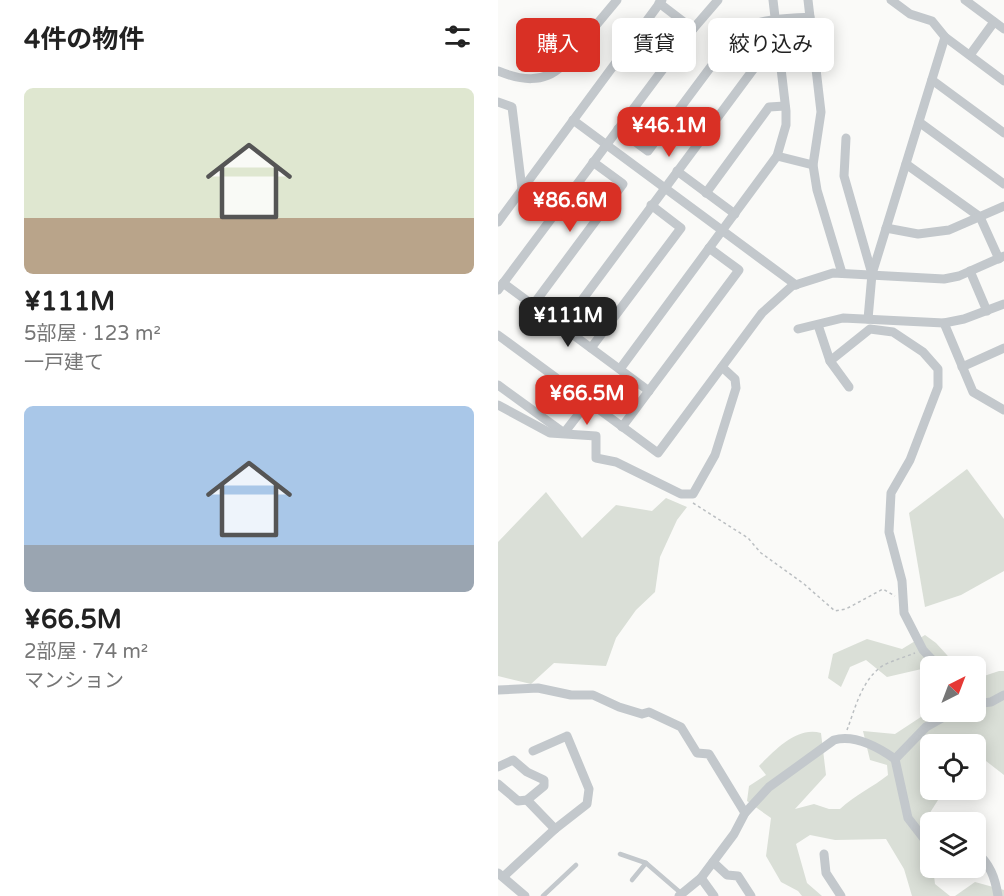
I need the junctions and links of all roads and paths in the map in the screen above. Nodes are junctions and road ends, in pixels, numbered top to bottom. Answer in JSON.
{"nodes":[{"id":1,"x":617,"y":0,"type":"edge"},
{"id":2,"x":718,"y":0,"type":"edge"},
{"id":3,"x":773,"y":0,"type":"edge"},
{"id":4,"x":808,"y":0,"type":"edge"},
{"id":5,"x":891,"y":0,"type":"edge"},
{"id":6,"x":967,"y":1,"type":"edge"},
{"id":7,"x":661,"y":2,"type":"edge"},
{"id":8,"x":810,"y":17,"type":"joint"},
{"id":9,"x":680,"y":18,"type":"edge"},
{"id":10,"x":775,"y":18,"type":"edge"},
{"id":11,"x":801,"y":18,"type":"edge"},
{"id":12,"x":994,"y":22,"type":"junction"},
{"id":13,"x":696,"y":26,"type":"edge"},
{"id":14,"x":1004,"y":29,"type":"edge"},
{"id":15,"x":945,"y":37,"type":"junction"},
{"id":16,"x":970,"y":55,"type":"junction"},
{"id":17,"x":498,"y":71,"type":"edge"},
{"id":18,"x":708,"y":71,"type":"edge"},
{"id":19,"x":661,"y":72,"type":"edge"},
{"id":20,"x":751,"y":72,"type":"edge"},
{"id":21,"x":782,"y":72,"type":"edge"},
{"id":22,"x":816,"y":72,"type":"edge"},
{"id":23,"x":932,"y":80,"type":"junction"},
{"id":24,"x":1004,"y":81,"type":"edge"},
{"id":25,"x":498,"y":102,"type":"edge"},
{"id":26,"x":785,"y":106,"type":"junction"},
{"id":27,"x":573,"y":120,"type":"junction"},
{"id":28,"x":919,"y":122,"type":"junction"},
{"id":29,"x":618,"y":129,"type":"junction"},
{"id":30,"x":1004,"y":133,"type":"edge"},
{"id":31,"x":846,"y":138,"type":"dead end"},
{"id":32,"x":606,"y":145,"type":"junction"},
{"id":33,"x":777,"y":156,"type":"junction"},
{"id":34,"x":593,"y":162,"type":"junction"},
{"id":35,"x":906,"y":164,"type":"junction"},
{"id":36,"x":813,"y":165,"type":"junction"},
{"id":37,"x":677,"y":171,"type":"junction"},
{"id":38,"x":1004,"y":184,"type":"edge"},
{"id":39,"x":664,"y":188,"type":"junction"},
{"id":40,"x":522,"y":189,"type":"junction"},
{"id":41,"x":706,"y":193,"type":"junction"},
{"id":42,"x":651,"y":205,"type":"junction"},
{"id":43,"x":1004,"y":206,"type":"edge"},
{"id":44,"x":735,"y":214,"type":"junction"},
{"id":45,"x":500,"y":215,"type":"edge"},
{"id":46,"x":980,"y":217,"type":"junction"},
{"id":47,"x":886,"y":228,"type":"junction"},
{"id":48,"x":723,"y":230,"type":"junction"},
{"id":49,"x":709,"y":248,"type":"junction"},
{"id":50,"x":1001,"y":257,"type":"edge"},
{"id":51,"x":970,"y":271,"type":"junction"},
{"id":52,"x":842,"y":273,"type":"junction"},
{"id":53,"x":872,"y":274,"type":"junction"},
{"id":54,"x":796,"y":285,"type":"junction"},
{"id":55,"x":501,"y":287,"type":"edge"},
{"id":56,"x":1004,"y":304,"type":"edge"},
{"id":57,"x":533,"y":305,"type":"junction"},
{"id":58,"x":987,"y":311,"type":"junction"},
{"id":59,"x":868,"y":319,"type":"junction"},
{"id":60,"x":944,"y":323,"type":"junction"},
{"id":61,"x":818,"y":325,"type":"junction"},
{"id":62,"x":562,"y":327,"type":"junction"},
{"id":63,"x":798,"y":329,"type":"dead end"},
{"id":64,"x":498,"y":335,"type":"edge"},
{"id":65,"x":591,"y":348,"type":"junction"},
{"id":66,"x":1004,"y":348,"type":"edge"},
{"id":67,"x":830,"y":361,"type":"junction"},
{"id":68,"x":722,"y":367,"type":"junction"},
{"id":69,"x":962,"y":367,"type":"junction"},
{"id":70,"x":620,"y":369,"type":"junction"},
{"id":71,"x":498,"y":385,"type":"edge"},
{"id":72,"x":849,"y":387,"type":"dead end"},
{"id":73,"x":649,"y":391,"type":"junction"},
{"id":74,"x":588,"y":402,"type":"junction"},
{"id":75,"x":498,"y":405,"type":"edge"},
{"id":76,"x":1004,"y":410,"type":"edge"},
{"id":77,"x":622,"y":427,"type":"junction"},
{"id":78,"x":564,"y":434,"type":"junction"},
{"id":79,"x":693,"y":494,"type":"junction"},
{"id":80,"x":903,"y":604,"type":"junction"},
{"id":81,"x":923,"y":650,"type":"junction"},
{"id":82,"x":929,"y":656,"type":"edge"},
{"id":83,"x":498,"y":690,"type":"edge"},
{"id":84,"x":1004,"y":695,"type":"edge"},
{"id":85,"x":986,"y":703,"type":"edge"},
{"id":86,"x":935,"y":722,"type":"edge"},
{"id":87,"x":845,"y":737,"type":"junction"},
{"id":88,"x":533,"y":752,"type":"dead end"},
{"id":89,"x":895,"y":759,"type":"junction"},
{"id":90,"x":498,"y":767,"type":"edge"},
{"id":91,"x":498,"y":784,"type":"edge"},
{"id":92,"x":527,"y":800,"type":"junction"},
{"id":93,"x":745,"y":813,"type":"junction"},
{"id":94,"x":555,"y":829,"type":"junction"},
{"id":95,"x":920,"y":834,"type":"edge"},
{"id":96,"x":620,"y":854,"type":"dead end"},
{"id":97,"x":824,"y":854,"type":"dead end"},
{"id":98,"x":713,"y":862,"type":"junction"},
{"id":99,"x":986,"y":862,"type":"edge"},
{"id":100,"x":646,"y":863,"type":"junction"},
{"id":101,"x":576,"y":865,"type":"dead end"},
{"id":102,"x":501,"y":875,"type":"edge"},
{"id":103,"x":701,"y":878,"type":"junction"},
{"id":104,"x":632,"y":880,"type":"dead end"},
{"id":105,"x":681,"y":895,"type":"edge"},
{"id":106,"x":525,"y":896,"type":"edge"},
{"id":107,"x":543,"y":896,"type":"edge"},
{"id":108,"x":714,"y":896,"type":"edge"},
{"id":109,"x":751,"y":896,"type":"edge"},
{"id":110,"x":841,"y":896,"type":"edge"},
{"id":111,"x":998,"y":896,"type":"edge"}],
"edges":[{"from":1,"to":17,"type":"street"},
{"from":2,"to":13,"type":"street"},
{"from":3,"to":10,"type":"street"},
{"from":4,"to":8,"type":"street"},
{"from":5,"to":15,"type":"street"},
{"from":6,"to":12,"type":"street"},
{"from":7,"to":9,"type":"street"},
{"from":7,"to":27,"type":"street"},
{"from":8,"to":11,"type":"street"},
{"from":12,"to":14,"type":"street"},
{"from":12,"to":16,"type":"street"},
{"from":15,"to":16,"type":"street"},
{"from":15,"to":23,"type":"street"},
{"from":16,"to":24,"type":"street"},
{"from":18,"to":29,"type":"street"},
{"from":19,"to":29,"type":"street"},
{"from":20,"to":37,"type":"street"},
{"from":21,"to":26,"type":"street"},
{"from":22,"to":36,"type":"street"},
{"from":23,"to":28,"type":"street"},
{"from":23,"to":30,"type":"street"},
{"from":25,"to":40,"type":"street"},
{"from":26,"to":33,"type":"street"},
{"from":26,"to":41,"type":"street"},
{"from":27,"to":32,"type":"street"},
{"from":27,"to":40,"type":"street"},
{"from":28,"to":35,"type":"street"},
{"from":28,"to":38,"type":"street"},
{"from":29,"to":32,"type":"street"},
{"from":31,"to":53,"type":"street"},
{"from":32,"to":34,"type":"street"},
{"from":32,"to":39,"type":"street"},
{"from":33,"to":36,"type":"street"},
{"from":33,"to":44,"type":"street"},
{"from":34,"to":55,"type":"street"},
{"from":34,"to":57,"type":"street"},
{"from":35,"to":46,"type":"street"},
{"from":35,"to":47,"type":"street"},
{"from":36,"to":52,"type":"street"},
{"from":37,"to":39,"type":"street"},
{"from":37,"to":41,"type":"street"},
{"from":39,"to":42,"type":"street"},
{"from":39,"to":48,"type":"street"},
{"from":40,"to":45,"type":"street"},
{"from":41,"to":44,"type":"street"},
{"from":42,"to":62,"type":"street"},
{"from":42,"to":65,"type":"street"},
{"from":43,"to":46,"type":"street"},
{"from":44,"to":48,"type":"street"},
{"from":46,"to":47,"type":"street"},
{"from":46,"to":50,"type":"street"},
{"from":47,"to":53,"type":"street"},
{"from":48,"to":49,"type":"street"},
{"from":48,"to":54,"type":"street"},
{"from":49,"to":70,"type":"street"},
{"from":49,"to":73,"type":"street"},
{"from":50,"to":51,"type":"street"},
{"from":51,"to":53,"type":"street"},
{"from":51,"to":58,"type":"street"},
{"from":52,"to":53,"type":"street"},
{"from":52,"to":54,"type":"street"},
{"from":53,"to":59,"type":"street"},
{"from":54,"to":68,"type":"street"},
{"from":55,"to":57,"type":"street"},
{"from":56,"to":58,"type":"street"},
{"from":57,"to":62,"type":"street"},
{"from":58,"to":60,"type":"street"},
{"from":59,"to":60,"type":"street"},
{"from":59,"to":61,"type":"street"},
{"from":60,"to":69,"type":"street"},
{"from":61,"to":63,"type":"street"},
{"from":61,"to":67,"type":"street"},
{"from":62,"to":65,"type":"street"},
{"from":64,"to":74,"type":"street"},
{"from":65,"to":70,"type":"street"},
{"from":66,"to":69,"type":"street"},
{"from":67,"to":72,"type":"street"},
{"from":67,"to":80,"type":"street"},
{"from":68,"to":77,"type":"street"},
{"from":68,"to":79,"type":"street"},
{"from":69,"to":76,"type":"street"},
{"from":70,"to":73,"type":"street"},
{"from":71,"to":78,"type":"street"},
{"from":73,"to":77,"type":"street"},
{"from":74,"to":77,"type":"street"},
{"from":74,"to":78,"type":"street"},
{"from":75,"to":78,"type":"street"},
{"from":78,"to":79,"type":"street"},
{"from":79,"to":80,"type":"path"},
{"from":80,"to":81,"type":"street"},
{"from":81,"to":82,"type":"street"},
{"from":81,"to":87,"type":"path"},
{"from":83,"to":93,"type":"street"},
{"from":84,"to":85,"type":"street"},
{"from":86,"to":89,"type":"street"},
{"from":87,"to":89,"type":"street"},
{"from":87,"to":93,"type":"street"},
{"from":88,"to":94,"type":"street"},
{"from":89,"to":95,"type":"street"},
{"from":90,"to":92,"type":"street"},
{"from":91,"to":92,"type":"street"},
{"from":92,"to":94,"type":"street"},
{"from":93,"to":98,"type":"street"},
{"from":94,"to":102,"type":"street"},
{"from":96,"to":100,"type":"lane"},
{"from":97,"to":110,"type":"street"},
{"from":98,"to":103,"type":"street"},
{"from":98,"to":109,"type":"street"},
{"from":99,"to":111,"type":"street"},
{"from":100,"to":104,"type":"lane"},
{"from":100,"to":105,"type":"lane"},
{"from":101,"to":107,"type":"lane"},
{"from":102,"to":106,"type":"street"},
{"from":103,"to":105,"type":"street"},
{"from":103,"to":108,"type":"street"}]}
